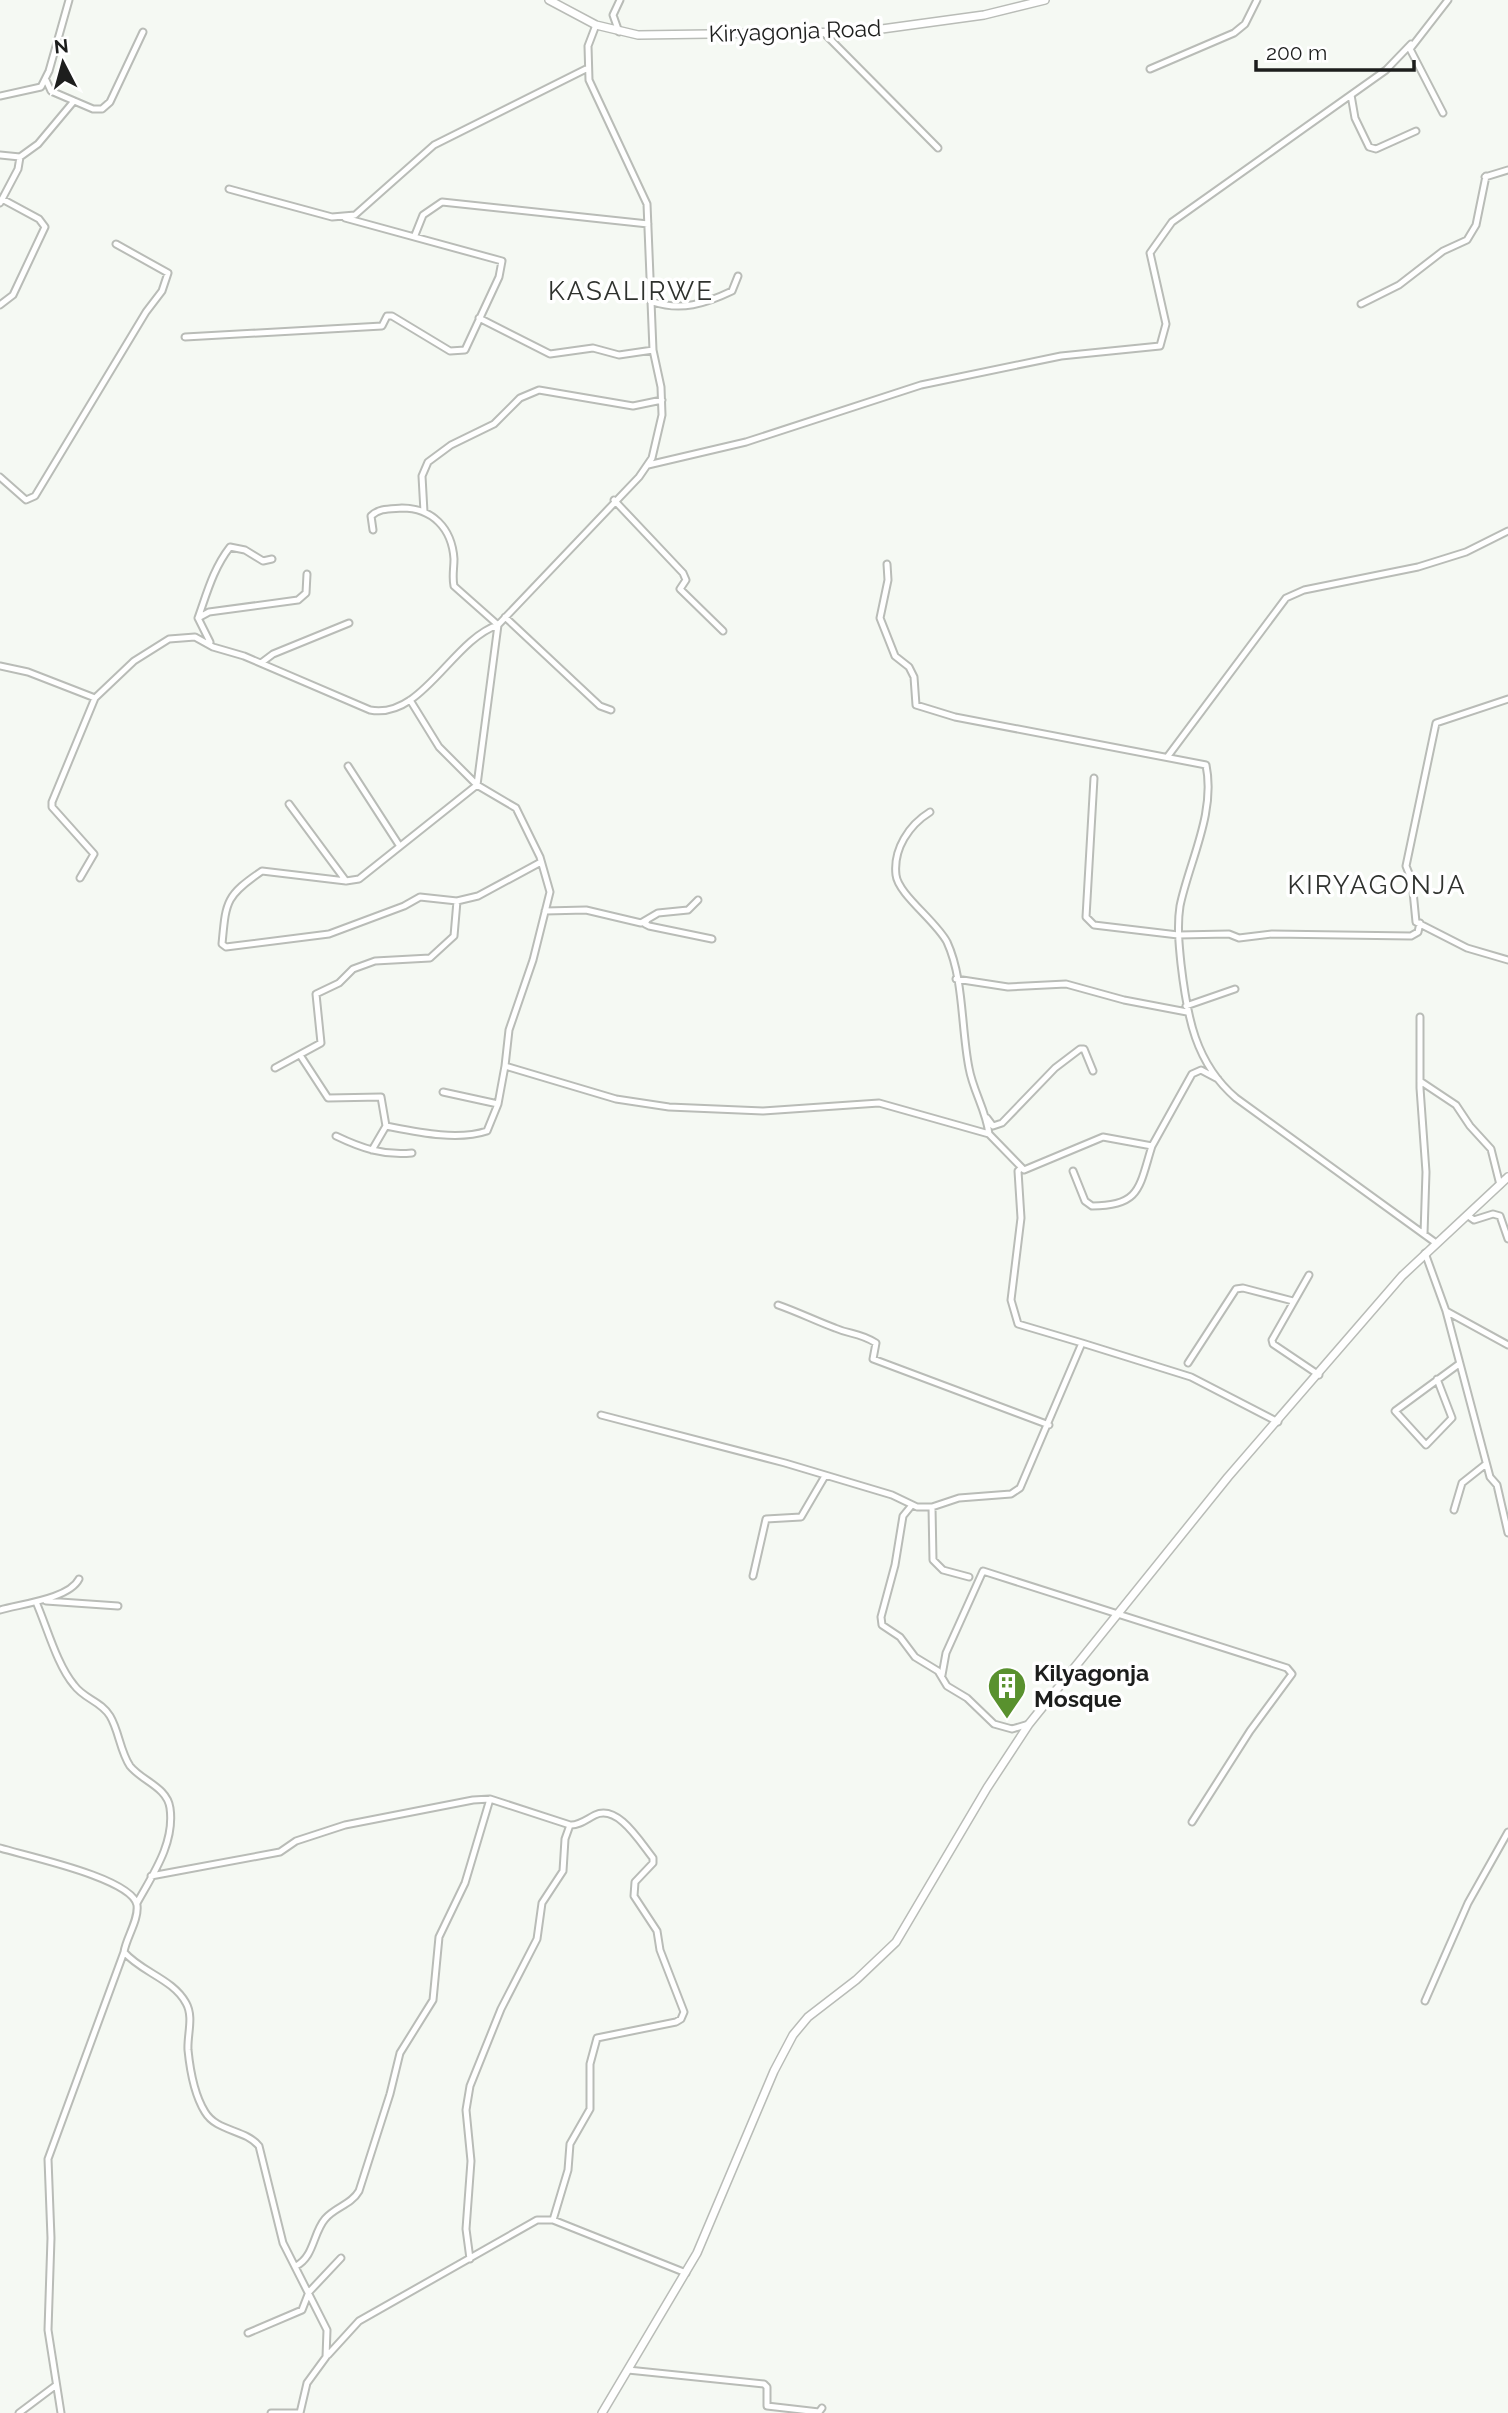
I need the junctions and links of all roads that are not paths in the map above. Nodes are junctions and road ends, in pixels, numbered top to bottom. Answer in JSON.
{"nodes":[{"id":1,"x":69,"y":0,"type":"edge"},
{"id":2,"x":549,"y":0,"type":"edge"},
{"id":3,"x":620,"y":0,"type":"edge"},
{"id":4,"x":1045,"y":0,"type":"edge"},
{"id":5,"x":1257,"y":0,"type":"edge"},
{"id":6,"x":1448,"y":0,"type":"edge"},
{"id":7,"x":596,"y":25,"type":"junction"},
{"id":8,"x":143,"y":32,"type":"dead end"},
{"id":9,"x":619,"y":33,"type":"junction"},
{"id":10,"x":825,"y":34,"type":"junction"},
{"id":11,"x":1411,"y":44,"type":"junction"},
{"id":12,"x":586,"y":69,"type":"junction"},
{"id":13,"x":1150,"y":69,"type":"dead end"},
{"id":14,"x":46,"y":80,"type":"junction"},
{"id":15,"x":1351,"y":95,"type":"junction"},
{"id":16,"x":0,"y":96,"type":"edge"},
{"id":17,"x":74,"y":101,"type":"junction"},
{"id":18,"x":1443,"y":113,"type":"dead end"},
{"id":19,"x":1416,"y":131,"type":"dead end"},
{"id":20,"x":938,"y":148,"type":"dead end"},
{"id":21,"x":0,"y":155,"type":"edge"},
{"id":22,"x":20,"y":157,"type":"junction"},
{"id":23,"x":1508,"y":170,"type":"edge"},
{"id":24,"x":1486,"y":176,"type":"junction"},
{"id":25,"x":1481,"y":186,"type":"dead end"},
{"id":26,"x":229,"y":189,"type":"dead end"},
{"id":27,"x":1,"y":201,"type":"edge"},
{"id":28,"x":345,"y":218,"type":"junction"},
{"id":29,"x":648,"y":224,"type":"junction"},
{"id":30,"x":415,"y":234,"type":"junction"},
{"id":31,"x":116,"y":244,"type":"dead end"},
{"id":32,"x":738,"y":276,"type":"dead end"},
{"id":33,"x":653,"y":302,"type":"junction"},
{"id":34,"x":1361,"y":304,"type":"dead end"},
{"id":35,"x":0,"y":305,"type":"edge"},
{"id":36,"x":479,"y":318,"type":"junction"},
{"id":37,"x":185,"y":337,"type":"dead end"},
{"id":38,"x":653,"y":350,"type":"junction"},
{"id":39,"x":662,"y":400,"type":"junction"},
{"id":40,"x":648,"y":465,"type":"junction"},
{"id":41,"x":0,"y":477,"type":"edge"},
{"id":42,"x":614,"y":500,"type":"junction"},
{"id":43,"x":424,"y":512,"type":"junction"},
{"id":44,"x":373,"y":530,"type":"dead end"},
{"id":45,"x":1508,"y":531,"type":"edge"},
{"id":46,"x":272,"y":559,"type":"dead end"},
{"id":47,"x":887,"y":564,"type":"dead end"},
{"id":48,"x":307,"y":575,"type":"dead end"},
{"id":49,"x":505,"y":617,"type":"junction"},
{"id":50,"x":198,"y":618,"type":"junction"},
{"id":51,"x":349,"y":623,"type":"dead end"},
{"id":52,"x":498,"y":625,"type":"junction"},
{"id":53,"x":723,"y":631,"type":"dead end"},
{"id":54,"x":214,"y":647,"type":"junction"},
{"id":55,"x":261,"y":663,"type":"junction"},
{"id":56,"x":0,"y":666,"type":"edge"},
{"id":57,"x":95,"y":698,"type":"junction"},
{"id":58,"x":1508,"y":699,"type":"edge"},
{"id":59,"x":410,"y":700,"type":"junction"},
{"id":60,"x":611,"y":710,"type":"dead end"},
{"id":61,"x":1168,"y":756,"type":"junction"},
{"id":62,"x":348,"y":766,"type":"dead end"},
{"id":63,"x":1094,"y":778,"type":"dead end"},
{"id":64,"x":477,"y":785,"type":"junction"},
{"id":65,"x":289,"y":804,"type":"dead end"},
{"id":66,"x":930,"y":812,"type":"dead end"},
{"id":67,"x":399,"y":845,"type":"junction"},
{"id":68,"x":541,"y":862,"type":"junction"},
{"id":69,"x":80,"y":878,"type":"dead end"},
{"id":70,"x":346,"y":881,"type":"junction"},
{"id":71,"x":698,"y":900,"type":"dead end"},
{"id":72,"x":457,"y":901,"type":"junction"},
{"id":73,"x":545,"y":911,"type":"junction"},
{"id":74,"x":647,"y":920,"type":"junction"},
{"id":75,"x":1420,"y":923,"type":"junction"},
{"id":76,"x":1178,"y":935,"type":"junction"},
{"id":77,"x":712,"y":939,"type":"dead end"},
{"id":78,"x":1508,"y":960,"type":"edge"},
{"id":79,"x":956,"y":979,"type":"junction"},
{"id":80,"x":1235,"y":989,"type":"dead end"},
{"id":81,"x":1187,"y":1009,"type":"junction"},
{"id":82,"x":1420,"y":1017,"type":"dead end"},
{"id":83,"x":300,"y":1055,"type":"junction"},
{"id":84,"x":505,"y":1066,"type":"junction"},
{"id":85,"x":275,"y":1068,"type":"dead end"},
{"id":86,"x":1093,"y":1071,"type":"dead end"},
{"id":87,"x":1218,"y":1079,"type":"junction"},
{"id":88,"x":1420,"y":1081,"type":"junction"},
{"id":89,"x":443,"y":1092,"type":"dead end"},
{"id":90,"x":498,"y":1104,"type":"junction"},
{"id":91,"x":987,"y":1118,"type":"junction"},
{"id":92,"x":386,"y":1126,"type":"junction"},
{"id":93,"x":989,"y":1134,"type":"junction"},
{"id":94,"x":336,"y":1136,"type":"dead end"},
{"id":95,"x":1152,"y":1146,"type":"junction"},
{"id":96,"x":372,"y":1150,"type":"junction"},
{"id":97,"x":412,"y":1153,"type":"dead end"},
{"id":98,"x":1021,"y":1168,"type":"junction"},
{"id":99,"x":1073,"y":1171,"type":"dead end"},
{"id":100,"x":1508,"y":1177,"type":"edge"},
{"id":101,"x":1500,"y":1185,"type":"junction"},
{"id":102,"x":1467,"y":1215,"type":"junction"},
{"id":103,"x":1424,"y":1234,"type":"junction"},
{"id":104,"x":1508,"y":1239,"type":"edge"},
{"id":105,"x":1436,"y":1243,"type":"junction"},
{"id":106,"x":1425,"y":1254,"type":"junction"},
{"id":107,"x":1309,"y":1275,"type":"dead end"},
{"id":108,"x":1293,"y":1301,"type":"junction"},
{"id":109,"x":778,"y":1305,"type":"dead end"},
{"id":110,"x":1446,"y":1311,"type":"junction"},
{"id":111,"x":1082,"y":1343,"type":"junction"},
{"id":112,"x":1508,"y":1345,"type":"edge"},
{"id":113,"x":1188,"y":1363,"type":"dead end"},
{"id":114,"x":1459,"y":1364,"type":"junction"},
{"id":115,"x":1319,"y":1375,"type":"junction"},
{"id":116,"x":1437,"y":1379,"type":"junction"},
{"id":117,"x":601,"y":1415,"type":"dead end"},
{"id":118,"x":1278,"y":1422,"type":"junction"},
{"id":119,"x":1049,"y":1424,"type":"junction"},
{"id":120,"x":1486,"y":1464,"type":"junction"},
{"id":121,"x":825,"y":1476,"type":"junction"},
{"id":122,"x":912,"y":1505,"type":"junction"},
{"id":123,"x":932,"y":1507,"type":"junction"},
{"id":124,"x":1454,"y":1510,"type":"dead end"},
{"id":125,"x":1508,"y":1533,"type":"edge"},
{"id":126,"x":753,"y":1576,"type":"dead end"},
{"id":127,"x":969,"y":1577,"type":"dead end"},
{"id":128,"x":79,"y":1579,"type":"dead end"},
{"id":129,"x":46,"y":1601,"type":"junction"},
{"id":130,"x":36,"y":1602,"type":"junction"},
{"id":131,"x":118,"y":1606,"type":"dead end"},
{"id":132,"x":0,"y":1610,"type":"edge"},
{"id":133,"x":1119,"y":1612,"type":"junction"},
{"id":134,"x":942,"y":1675,"type":"junction"},
{"id":135,"x":1029,"y":1724,"type":"junction"},
{"id":136,"x":490,"y":1799,"type":"junction"},
{"id":137,"x":1192,"y":1822,"type":"dead end"},
{"id":138,"x":570,"y":1825,"type":"junction"},
{"id":139,"x":1508,"y":1832,"type":"edge"},
{"id":140,"x":0,"y":1847,"type":"edge"},
{"id":141,"x":151,"y":1876,"type":"junction"},
{"id":142,"x":136,"y":1903,"type":"junction"},
{"id":143,"x":124,"y":1952,"type":"junction"},
{"id":144,"x":1425,"y":2001,"type":"dead end"},
{"id":145,"x":553,"y":2220,"type":"junction"},
{"id":146,"x":341,"y":2258,"type":"dead end"},
{"id":147,"x":470,"y":2259,"type":"junction"},
{"id":148,"x":296,"y":2266,"type":"junction"},
{"id":149,"x":686,"y":2273,"type":"junction"},
{"id":150,"x":309,"y":2292,"type":"junction"},
{"id":151,"x":248,"y":2333,"type":"dead end"},
{"id":152,"x":326,"y":2357,"type":"junction"},
{"id":153,"x":628,"y":2370,"type":"junction"},
{"id":154,"x":55,"y":2386,"type":"junction"},
{"id":155,"x":822,"y":2408,"type":"dead end"},
{"id":156,"x":19,"y":2413,"type":"edge"},
{"id":157,"x":61,"y":2413,"type":"edge"},
{"id":158,"x":271,"y":2413,"type":"edge"},
{"id":159,"x":300,"y":2413,"type":"edge"},
{"id":160,"x":602,"y":2413,"type":"edge"}],
"edges":[{"from":1,"to":14,"type":"street"},
{"from":2,"to":7,"type":"street","name":"Kiryagonja Road"},
{"from":3,"to":9,"type":"street"},
{"from":4,"to":10,"type":"street","name":"Kiryagonja Road"},
{"from":5,"to":13,"type":"street"},
{"from":6,"to":11,"type":"street"},
{"from":7,"to":9,"type":"street","name":"Kiryagonja Road"},
{"from":7,"to":12,"type":"street"},
{"from":8,"to":17,"type":"street"},
{"from":9,"to":10,"type":"street","name":"Kiryagonja Road"},
{"from":10,"to":20,"type":"street"},
{"from":11,"to":15,"type":"street"},
{"from":11,"to":18,"type":"street"},
{"from":12,"to":28,"type":"street"},
{"from":12,"to":29,"type":"street"},
{"from":14,"to":16,"type":"street"},
{"from":14,"to":17,"type":"street"},
{"from":15,"to":19,"type":"street"},
{"from":15,"to":40,"type":"street"},
{"from":17,"to":22,"type":"street"},
{"from":21,"to":22,"type":"street"},
{"from":22,"to":27,"type":"street"},
{"from":23,"to":24,"type":"street"},
{"from":24,"to":25,"type":"street"},
{"from":24,"to":34,"type":"street"},
{"from":26,"to":28,"type":"street"},
{"from":27,"to":35,"type":"street"},
{"from":28,"to":30,"type":"street"},
{"from":29,"to":30,"type":"street"},
{"from":29,"to":33,"type":"street"},
{"from":30,"to":36,"type":"street"},
{"from":31,"to":41,"type":"street"},
{"from":32,"to":33,"type":"street"},
{"from":33,"to":38,"type":"street"},
{"from":36,"to":37,"type":"street"},
{"from":36,"to":38,"type":"street"},
{"from":38,"to":39,"type":"street"},
{"from":39,"to":40,"type":"street"},
{"from":39,"to":43,"type":"street"},
{"from":40,"to":42,"type":"street"},
{"from":42,"to":49,"type":"street"},
{"from":42,"to":53,"type":"street"},
{"from":43,"to":44,"type":"street"},
{"from":43,"to":52,"type":"street"},
{"from":45,"to":61,"type":"street"},
{"from":46,"to":50,"type":"street"},
{"from":47,"to":61,"type":"street"},
{"from":48,"to":50,"type":"street"},
{"from":49,"to":52,"type":"street"},
{"from":49,"to":60,"type":"street"},
{"from":50,"to":54,"type":"street"},
{"from":51,"to":55,"type":"street"},
{"from":52,"to":59,"type":"street"},
{"from":52,"to":64,"type":"street"},
{"from":54,"to":55,"type":"street"},
{"from":54,"to":57,"type":"street"},
{"from":55,"to":59,"type":"street"},
{"from":56,"to":57,"type":"street"},
{"from":57,"to":69,"type":"street"},
{"from":58,"to":75,"type":"street"},
{"from":59,"to":64,"type":"street"},
{"from":61,"to":76,"type":"street"},
{"from":62,"to":67,"type":"street"},
{"from":63,"to":76,"type":"street"},
{"from":64,"to":67,"type":"street"},
{"from":64,"to":68,"type":"street"},
{"from":65,"to":70,"type":"street"},
{"from":66,"to":79,"type":"street"},
{"from":67,"to":70,"type":"street"},
{"from":68,"to":72,"type":"street"},
{"from":68,"to":73,"type":"street"},
{"from":70,"to":72,"type":"street"},
{"from":71,"to":74,"type":"street"},
{"from":72,"to":83,"type":"street"},
{"from":73,"to":74,"type":"street"},
{"from":73,"to":84,"type":"street"},
{"from":74,"to":77,"type":"street"},
{"from":75,"to":76,"type":"street"},
{"from":75,"to":78,"type":"street"},
{"from":76,"to":81,"type":"street"},
{"from":79,"to":81,"type":"street"},
{"from":79,"to":91,"type":"street"},
{"from":80,"to":81,"type":"street"},
{"from":81,"to":87,"type":"street"},
{"from":82,"to":88,"type":"street"},
{"from":83,"to":85,"type":"street"},
{"from":83,"to":92,"type":"street"},
{"from":84,"to":90,"type":"street"},
{"from":84,"to":93,"type":"street"},
{"from":86,"to":91,"type":"street"},
{"from":87,"to":95,"type":"street"},
{"from":87,"to":103,"type":"street"},
{"from":88,"to":101,"type":"street"},
{"from":88,"to":103,"type":"street"},
{"from":89,"to":90,"type":"street"},
{"from":90,"to":92,"type":"street"},
{"from":91,"to":93,"type":"street"},
{"from":92,"to":96,"type":"street"},
{"from":93,"to":98,"type":"street"},
{"from":94,"to":96,"type":"street"},
{"from":95,"to":98,"type":"street"},
{"from":95,"to":99,"type":"street"},
{"from":96,"to":97,"type":"street"},
{"from":98,"to":111,"type":"street"},
{"from":100,"to":101,"type":"street"},
{"from":101,"to":102,"type":"street"},
{"from":102,"to":104,"type":"street"},
{"from":102,"to":105,"type":"street"},
{"from":103,"to":105,"type":"street"},
{"from":105,"to":106,"type":"street"},
{"from":106,"to":110,"type":"street"},
{"from":106,"to":115,"type":"street"},
{"from":107,"to":108,"type":"street"},
{"from":108,"to":113,"type":"street"},
{"from":108,"to":115,"type":"street"},
{"from":109,"to":119,"type":"street"},
{"from":110,"to":112,"type":"street"},
{"from":110,"to":114,"type":"street"},
{"from":111,"to":118,"type":"street"},
{"from":111,"to":119,"type":"street"},
{"from":114,"to":116,"type":"street"},
{"from":114,"to":120,"type":"street"},
{"from":115,"to":118,"type":"street"},
{"from":116,"to":116,"type":"street"},
{"from":117,"to":121,"type":"street"},
{"from":118,"to":133,"type":"street"},
{"from":119,"to":123,"type":"street"},
{"from":120,"to":124,"type":"street"},
{"from":120,"to":125,"type":"street"},
{"from":121,"to":122,"type":"street"},
{"from":121,"to":126,"type":"street"},
{"from":122,"to":123,"type":"street"},
{"from":122,"to":134,"type":"street"},
{"from":123,"to":127,"type":"street"},
{"from":128,"to":129,"type":"street"},
{"from":129,"to":130,"type":"street"},
{"from":129,"to":131,"type":"street"},
{"from":130,"to":132,"type":"street"},
{"from":130,"to":141,"type":"street"},
{"from":133,"to":134,"type":"street"},
{"from":133,"to":135,"type":"street"},
{"from":133,"to":137,"type":"street"},
{"from":134,"to":135,"type":"street"},
{"from":135,"to":149,"type":"street"},
{"from":136,"to":138,"type":"street"},
{"from":136,"to":141,"type":"street"},
{"from":136,"to":148,"type":"street"},
{"from":138,"to":145,"type":"street"},
{"from":138,"to":147,"type":"street"},
{"from":139,"to":144,"type":"street"},
{"from":140,"to":142,"type":"street"},
{"from":141,"to":142,"type":"street"},
{"from":142,"to":143,"type":"street"},
{"from":143,"to":148,"type":"street"},
{"from":143,"to":154,"type":"street"},
{"from":145,"to":147,"type":"street"},
{"from":145,"to":149,"type":"street"},
{"from":146,"to":150,"type":"street"},
{"from":147,"to":152,"type":"street"},
{"from":148,"to":150,"type":"street"},
{"from":149,"to":153,"type":"street"},
{"from":150,"to":151,"type":"street"},
{"from":150,"to":152,"type":"street"},
{"from":152,"to":159,"type":"street"},
{"from":153,"to":155,"type":"street"},
{"from":153,"to":160,"type":"street"},
{"from":154,"to":156,"type":"street"},
{"from":154,"to":157,"type":"street"},
{"from":158,"to":159,"type":"street"}]}
